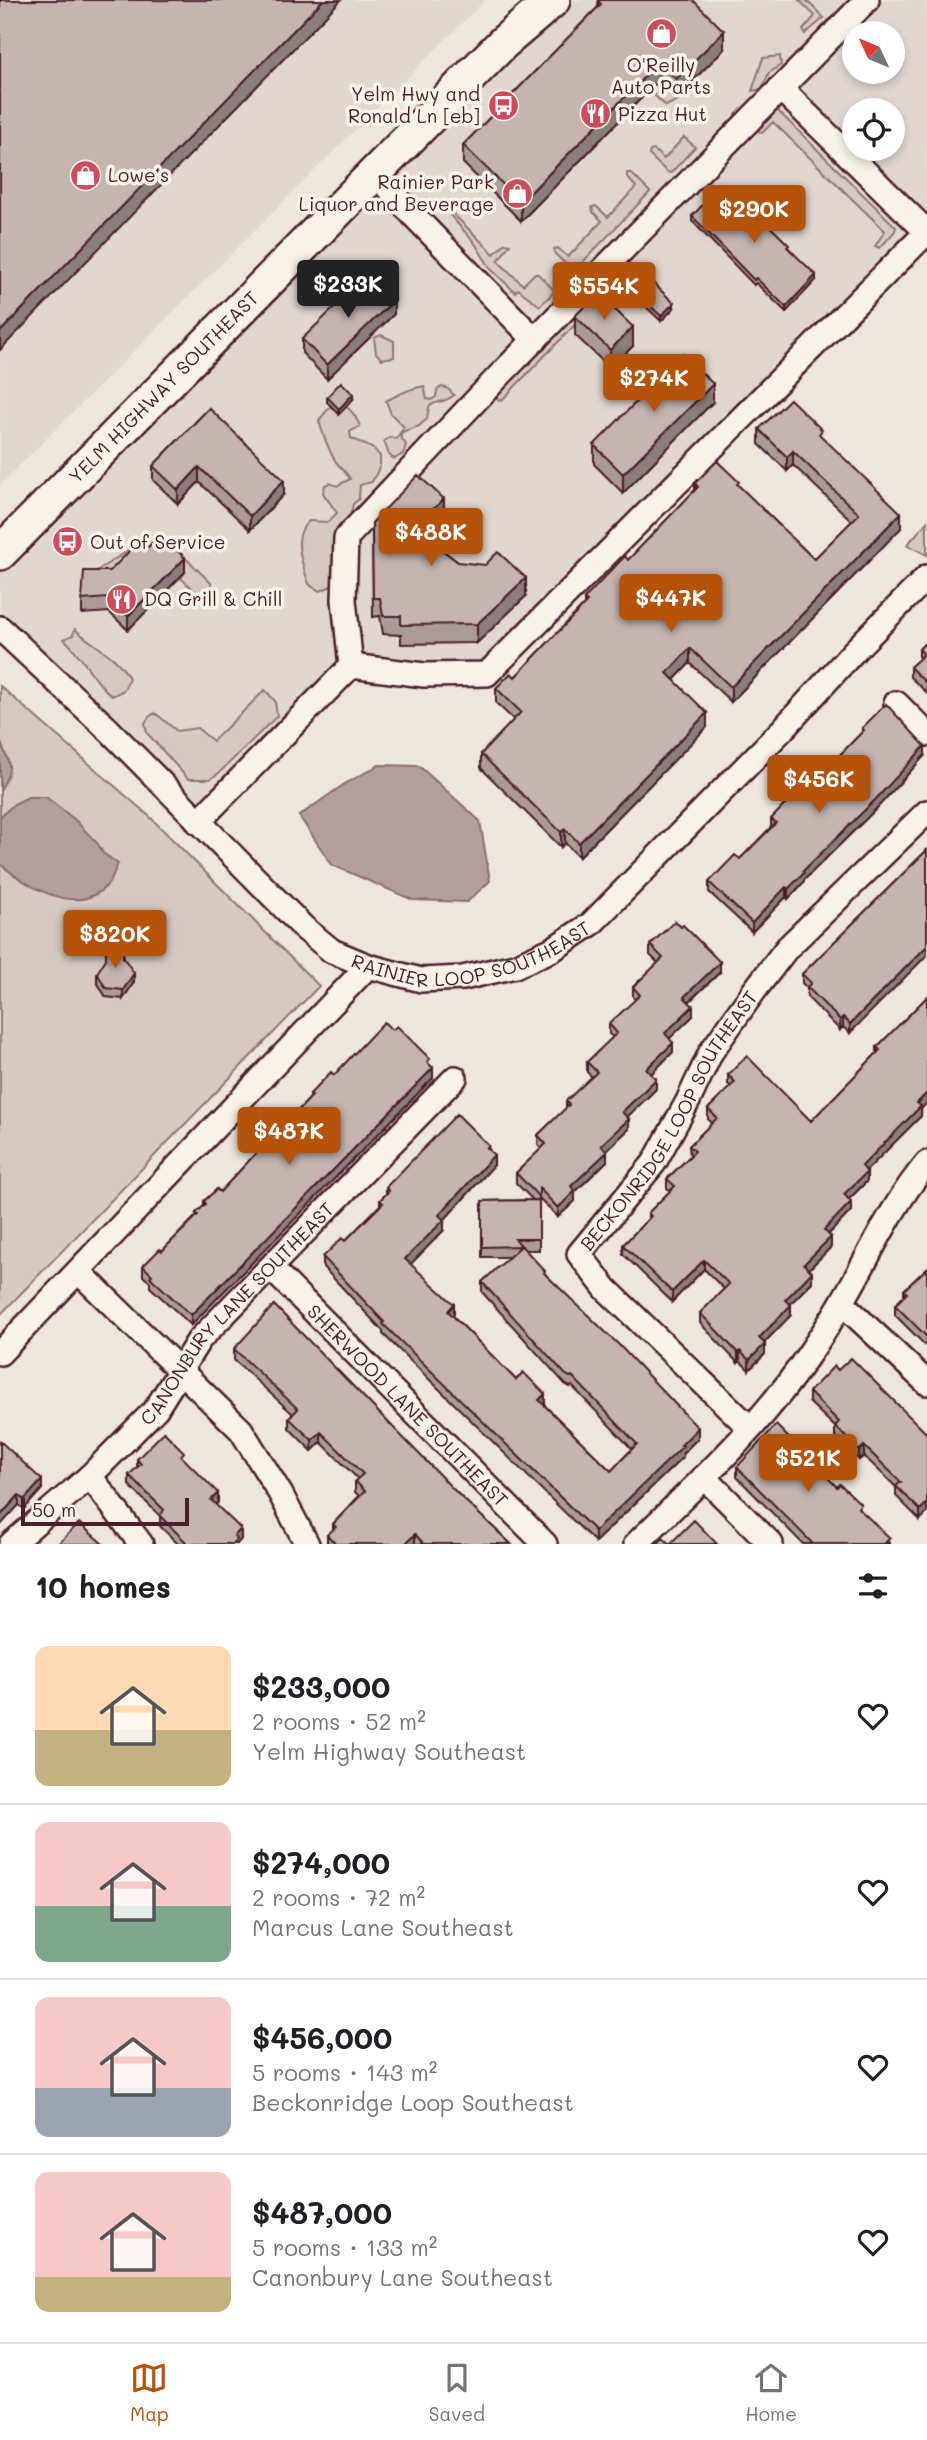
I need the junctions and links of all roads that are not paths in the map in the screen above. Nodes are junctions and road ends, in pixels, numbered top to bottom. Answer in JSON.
{"nodes":[{"id":1,"x":529,"y":0,"type":"edge"},
{"id":2,"x":553,"y":0,"type":"edge"},
{"id":3,"x":867,"y":0,"type":"edge"},
{"id":4,"x":503,"y":43,"type":"junction"},
{"id":5,"x":780,"y":88,"type":"junction"},
{"id":6,"x":375,"y":172,"type":"junction"},
{"id":7,"x":927,"y":232,"type":"edge"},
{"id":8,"x":535,"y":340,"type":"junction"},
{"id":9,"x":0,"y":553,"type":"edge"},
{"id":10,"x":927,"y":577,"type":"edge"},
{"id":11,"x":0,"y":628,"type":"edge"},
{"id":12,"x":351,"y":666,"type":"junction"},
{"id":13,"x":896,"y":704,"type":"dead end"},
{"id":14,"x":927,"y":734,"type":"edge"},
{"id":15,"x":927,"y":813,"type":"edge"},
{"id":16,"x":198,"y":822,"type":"junction"},
{"id":17,"x":368,"y":966,"type":"junction"},
{"id":18,"x":455,"y":1077,"type":"dead end"},
{"id":19,"x":927,"y":1163,"type":"edge"},
{"id":20,"x":271,"y":1268,"type":"junction"},
{"id":21,"x":79,"y":1272,"type":"junction"},
{"id":22,"x":842,"y":1303,"type":"junction"},
{"id":23,"x":0,"y":1353,"type":"edge"},
{"id":24,"x":179,"y":1370,"type":"junction"},
{"id":25,"x":927,"y":1383,"type":"edge"},
{"id":26,"x":750,"y":1428,"type":"junction"},
{"id":27,"x":90,"y":1476,"type":"junction"},
{"id":28,"x":704,"y":1477,"type":"junction"},
{"id":29,"x":11,"y":1544,"type":"edge"},
{"id":30,"x":141,"y":1544,"type":"edge"},
{"id":31,"x":307,"y":1544,"type":"edge"},
{"id":32,"x":545,"y":1544,"type":"edge"},
{"id":33,"x":636,"y":1544,"type":"edge"},
{"id":34,"x":771,"y":1544,"type":"edge"}],
"edges":[{"from":1,"to":4,"type":"main road","name":"YELM HIGHWAY SOUTHEAST"},
{"from":2,"to":4,"type":"main road","name":"YELM HIGHWAY SOUTHEAST"},
{"from":3,"to":5,"type":"street"},
{"from":4,"to":6,"type":"main road","name":"YELM HIGHWAY SOUTHEAST"},
{"from":5,"to":7,"type":"street"},
{"from":5,"to":8,"type":"street"},
{"from":6,"to":8,"type":"street"},
{"from":6,"to":9,"type":"main road","name":"YELM HIGHWAY SOUTHEAST"},
{"from":7,"to":12,"type":"street"},
{"from":8,"to":12,"type":"street"},
{"from":10,"to":17,"type":"street","name":"RAINIER LOOP SOUTHEAST"},
{"from":11,"to":16,"type":"street","name":"RAINIER LOOP SOUTHEAST"},
{"from":12,"to":16,"type":"street"},
{"from":13,"to":14,"type":"street"},
{"from":15,"to":26,"type":"street","name":"BECKONRIDGE LOOP SOUTHEAST"},
{"from":16,"to":17,"type":"street","name":"RAINIER LOOP SOUTHEAST"},
{"from":17,"to":21,"type":"street"},
{"from":18,"to":20,"type":"street","name":"CANONBURY LANE SOUTHEAST"},
{"from":19,"to":22,"type":"street"},
{"from":20,"to":24,"type":"street","name":"CANONBURY LANE SOUTHEAST"},
{"from":20,"to":32,"type":"street","name":"SHERWOOD LANE SOUTHEAST"},
{"from":21,"to":23,"type":"street"},
{"from":21,"to":24,"type":"street"},
{"from":22,"to":25,"type":"street"},
{"from":22,"to":26,"type":"street"},
{"from":24,"to":27,"type":"street","name":"CANONBURY LANE SOUTHEAST"},
{"from":24,"to":31,"type":"street"},
{"from":26,"to":28,"type":"street"},
{"from":27,"to":29,"type":"street","name":"CANONBURY LANE SOUTHEAST"},
{"from":27,"to":30,"type":"street"},
{"from":28,"to":33,"type":"street"},
{"from":28,"to":34,"type":"street"}]}
